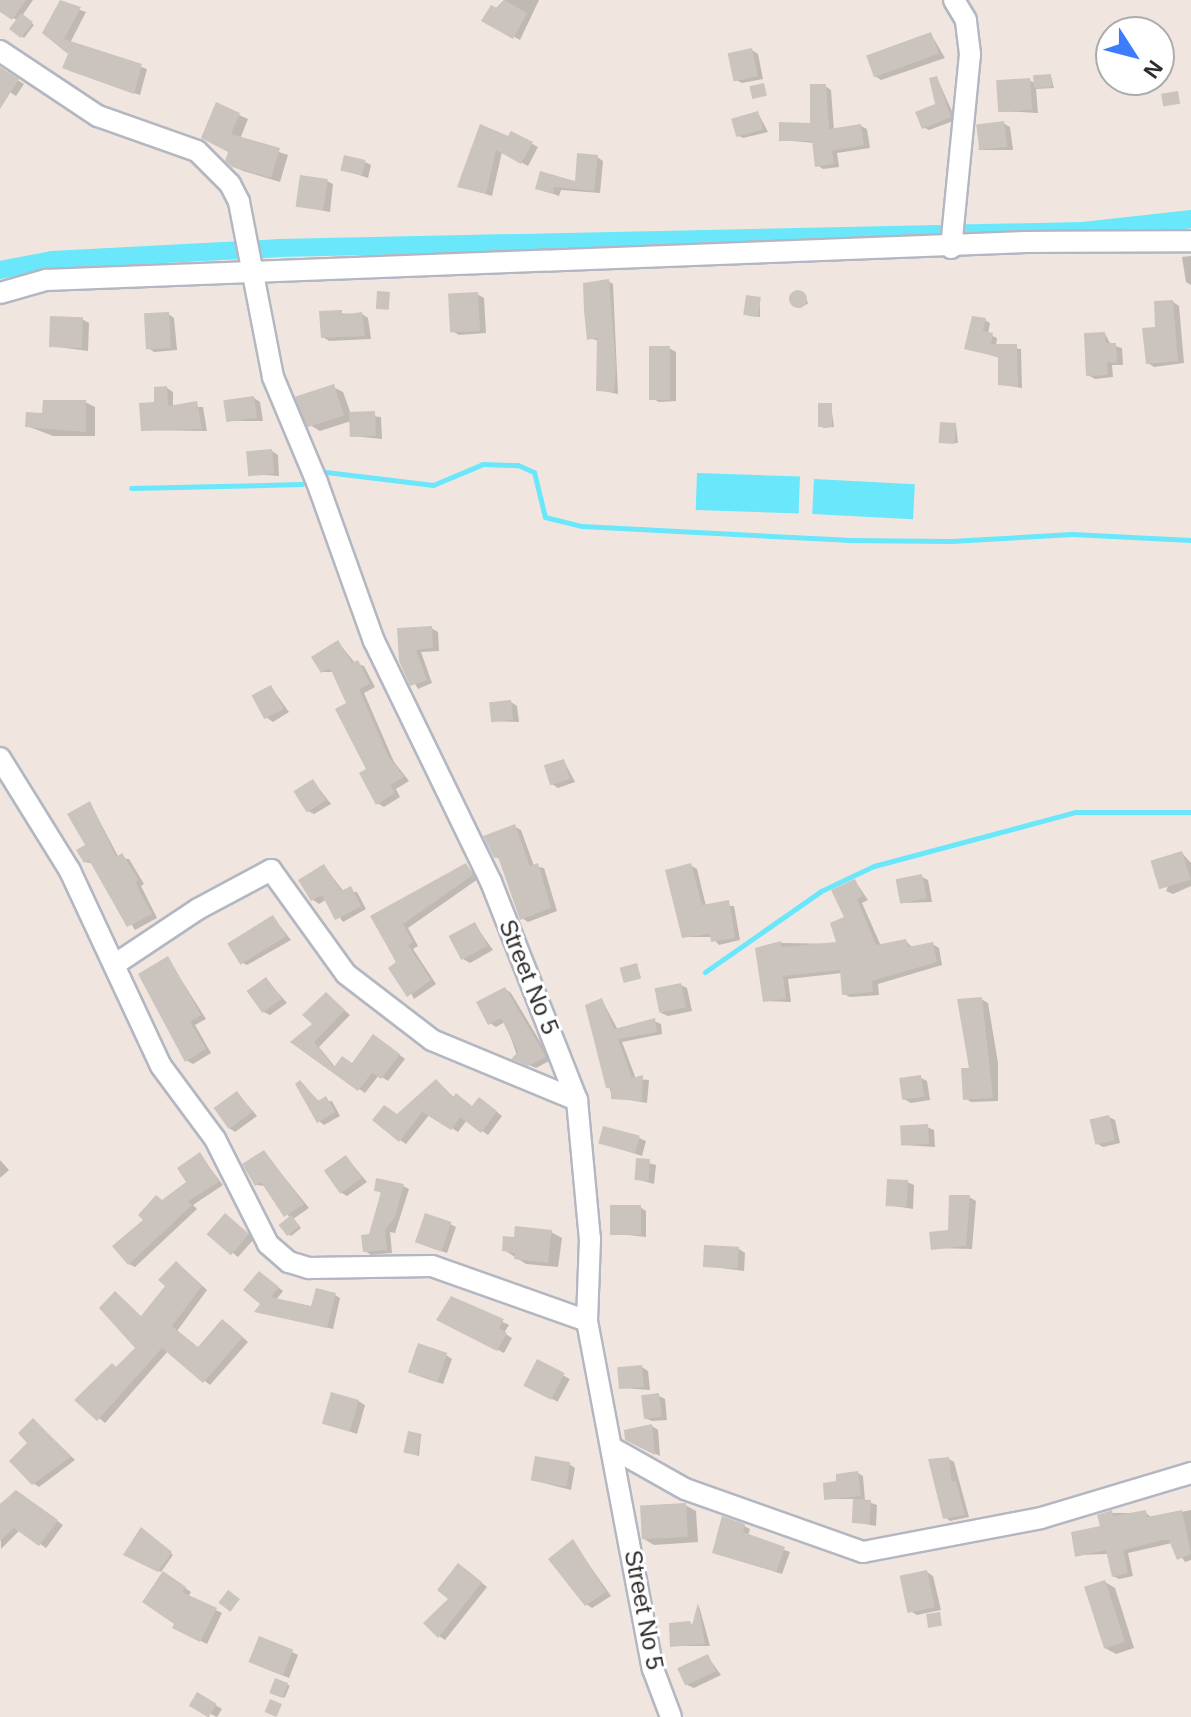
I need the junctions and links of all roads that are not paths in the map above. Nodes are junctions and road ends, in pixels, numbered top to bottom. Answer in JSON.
{"nodes":[{"id":1,"x":954,"y":0,"type":"edge"},
{"id":2,"x":0,"y":51,"type":"edge"},
{"id":3,"x":1191,"y":241,"type":"edge"},
{"id":4,"x":952,"y":244,"type":"junction"},
{"id":5,"x":252,"y":267,"type":"junction"},
{"id":6,"x":0,"y":293,"type":"edge"},
{"id":7,"x":0,"y":758,"type":"edge"},
{"id":8,"x":114,"y":965,"type":"junction"},
{"id":9,"x":577,"y":1100,"type":"junction"},
{"id":10,"x":587,"y":1321,"type":"junction"},
{"id":11,"x":614,"y":1449,"type":"junction"},
{"id":12,"x":1191,"y":1473,"type":"edge"},
{"id":13,"x":671,"y":1717,"type":"edge"}],
"edges":[{"from":1,"to":4,"type":"street"},
{"from":2,"to":5,"type":"street","name":"Street No 5"},
{"from":3,"to":4,"type":"street"},
{"from":4,"to":5,"type":"street"},
{"from":5,"to":6,"type":"street"},
{"from":5,"to":9,"type":"street","name":"Street No 5"},
{"from":7,"to":8,"type":"street"},
{"from":8,"to":9,"type":"street"},
{"from":8,"to":10,"type":"street"},
{"from":9,"to":10,"type":"street","name":"Street No 5"},
{"from":10,"to":11,"type":"street","name":"Street No 5"},
{"from":11,"to":12,"type":"street"},
{"from":11,"to":13,"type":"street","name":"Street No 5"}]}
